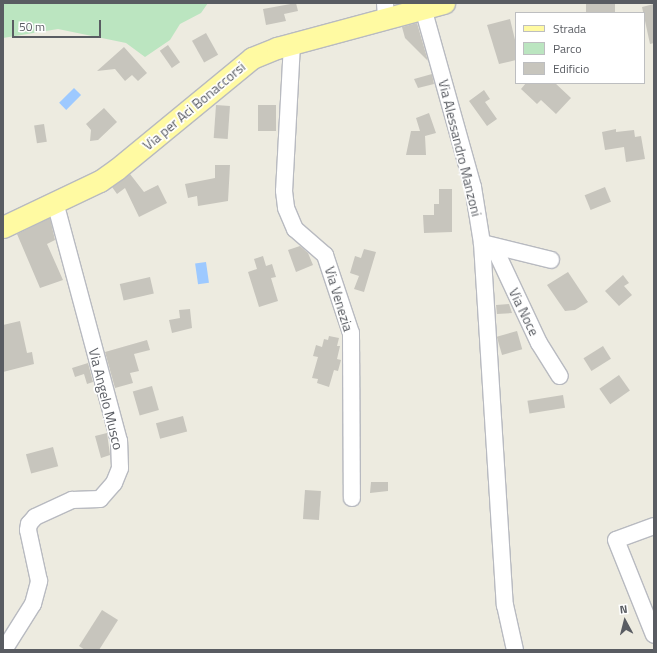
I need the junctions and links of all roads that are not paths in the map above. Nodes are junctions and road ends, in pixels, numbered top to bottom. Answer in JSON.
{"nodes":[{"id":1,"x":444,"y":3,"type":"edge"},
{"id":2,"x":423,"y":8,"type":"junction"},
{"id":3,"x":385,"y":11,"type":"edge"},
{"id":4,"x":292,"y":44,"type":"junction"},
{"id":5,"x":55,"y":202,"type":"junction"},
{"id":6,"x":3,"y":227,"type":"edge"},
{"id":7,"x":488,"y":245,"type":"junction"},
{"id":8,"x":551,"y":260,"type":"dead end"},
{"id":9,"x":560,"y":376,"type":"dead end"},
{"id":10,"x":352,"y":498,"type":"dead end"},
{"id":11,"x":654,"y":526,"type":"edge"},
{"id":12,"x":654,"y":635,"type":"edge"},
{"id":13,"x":4,"y":650,"type":"edge"},
{"id":14,"x":515,"y":650,"type":"edge"}],
"edges":[{"from":1,"to":2,"type":"main road","name":"Via per Aci Bonaccorsi"},
{"from":2,"to":3,"type":"main road","name":"Via per Aci Bonaccorsi"},
{"from":2,"to":7,"type":"street","name":"Via Alessandro Manzoni"},
{"from":3,"to":4,"type":"main road","name":"Via per Aci Bonaccorsi"},
{"from":4,"to":5,"type":"main road","name":"Via per Aci Bonaccorsi"},
{"from":4,"to":10,"type":"street","name":"Via Venezia"},
{"from":5,"to":6,"type":"main road","name":"Via per Aci Bonaccorsi"},
{"from":5,"to":13,"type":"street","name":"Via Angelo Musco"},
{"from":7,"to":8,"type":"street"},
{"from":7,"to":9,"type":"street","name":"Via Noce"},
{"from":7,"to":14,"type":"street"},
{"from":11,"to":12,"type":"street"}]}
